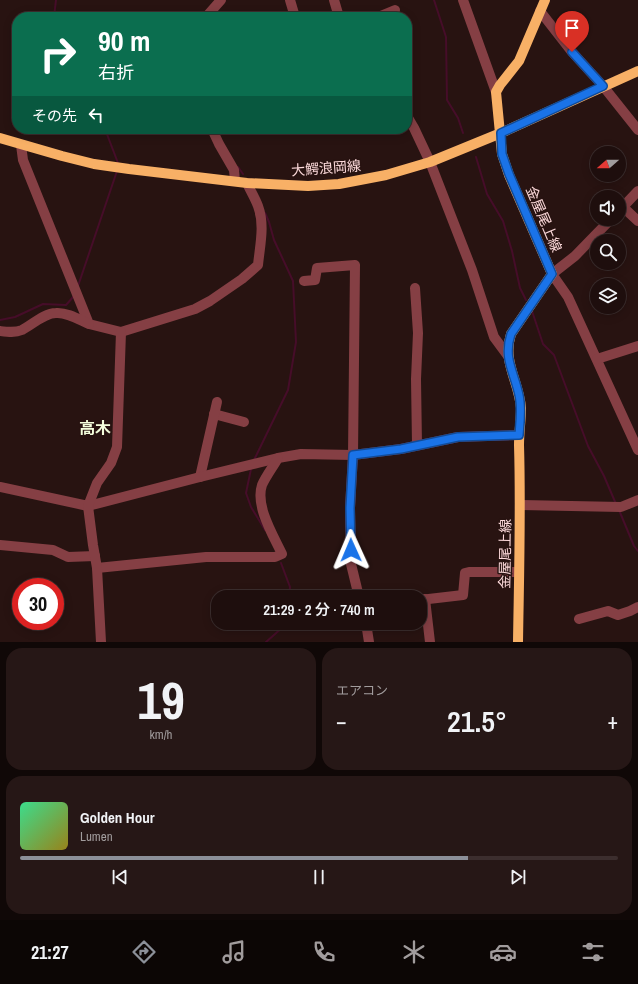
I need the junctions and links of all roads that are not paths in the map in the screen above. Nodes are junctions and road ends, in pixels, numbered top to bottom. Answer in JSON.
{"nodes":[{"id":1,"x":220,"y":0,"type":"edge"},
{"id":2,"x":290,"y":0,"type":"edge"},
{"id":3,"x":334,"y":0,"type":"edge"},
{"id":4,"x":463,"y":0,"type":"edge"},
{"id":5,"x":545,"y":0,"type":"edge"},
{"id":6,"x":540,"y":11,"type":"junction"},
{"id":7,"x":210,"y":12,"type":"edge"},
{"id":8,"x":294,"y":12,"type":"edge"},
{"id":9,"x":338,"y":12,"type":"edge"},
{"id":10,"x":638,"y":71,"type":"edge"},
{"id":11,"x":603,"y":86,"type":"junction"},
{"id":12,"x":496,"y":92,"type":"junction"},
{"id":13,"x":412,"y":125,"type":"edge"},
{"id":14,"x":638,"y":130,"type":"edge"},
{"id":15,"x":501,"y":133,"type":"junction"},
{"id":16,"x":214,"y":134,"type":"edge"},
{"id":17,"x":0,"y":138,"type":"edge"},
{"id":18,"x":22,"y":145,"type":"junction"},
{"id":19,"x":430,"y":162,"type":"junction"},
{"id":20,"x":235,"y":181,"type":"junction"},
{"id":21,"x":247,"y":183,"type":"junction"},
{"id":22,"x":638,"y":191,"type":"edge"},
{"id":23,"x":626,"y":204,"type":"edge"},
{"id":24,"x":626,"y":213,"type":"edge"},
{"id":25,"x":638,"y":221,"type":"edge"},
{"id":26,"x":604,"y":226,"type":"edge"},
{"id":27,"x":552,"y":274,"type":"junction"},
{"id":28,"x":304,"y":281,"type":"dead end"},
{"id":29,"x":415,"y":288,"type":"dead end"},
{"id":30,"x":89,"y":324,"type":"junction"},
{"id":31,"x":0,"y":331,"type":"edge"},
{"id":32,"x":121,"y":332,"type":"junction"},
{"id":33,"x":638,"y":346,"type":"edge"},
{"id":34,"x":508,"y":356,"type":"junction"},
{"id":35,"x":596,"y":359,"type":"junction"},
{"id":36,"x":217,"y":402,"type":"dead end"},
{"id":37,"x":214,"y":414,"type":"junction"},
{"id":38,"x":244,"y":422,"type":"dead end"},
{"id":39,"x":519,"y":435,"type":"junction"},
{"id":40,"x":417,"y":445,"type":"junction"},
{"id":41,"x":638,"y":450,"type":"edge"},
{"id":42,"x":353,"y":455,"type":"junction"},
{"id":43,"x":278,"y":458,"type":"junction"},
{"id":44,"x":200,"y":477,"type":"junction"},
{"id":45,"x":0,"y":488,"type":"edge"},
{"id":46,"x":638,"y":500,"type":"edge"},
{"id":47,"x":521,"y":505,"type":"junction"},
{"id":48,"x":88,"y":506,"type":"junction"},
{"id":49,"x":0,"y":544,"type":"edge"},
{"id":50,"x":95,"y":556,"type":"junction"},
{"id":51,"x":97,"y":568,"type":"junction"},
{"id":52,"x":519,"y":572,"type":"junction"},
{"id":53,"x":357,"y":590,"type":"edge"},
{"id":54,"x":427,"y":598,"type":"edge"},
{"id":55,"x":638,"y":607,"type":"edge"},
{"id":56,"x":579,"y":619,"type":"dead end"},
{"id":57,"x":427,"y":626,"type":"edge"},
{"id":58,"x":367,"y":630,"type":"edge"},
{"id":59,"x":101,"y":642,"type":"edge"},
{"id":60,"x":369,"y":642,"type":"edge"},
{"id":61,"x":430,"y":642,"type":"edge"},
{"id":62,"x":518,"y":642,"type":"edge"}],
"edges":[{"from":1,"to":7,"type":"street"},
{"from":2,"to":8,"type":"street"},
{"from":3,"to":9,"type":"street"},
{"from":4,"to":12,"type":"street"},
{"from":5,"to":6,"type":"main road"},
{"from":6,"to":11,"type":"street"},
{"from":6,"to":12,"type":"main road"},
{"from":10,"to":11,"type":"main road","name":"大鰐浪岡線"},
{"from":11,"to":14,"type":"street"},
{"from":11,"to":15,"type":"main road","name":"大鰐浪岡線"},
{"from":12,"to":15,"type":"main road","name":"金屋尾上線"},
{"from":13,"to":19,"type":"street"},
{"from":15,"to":19,"type":"main road","name":"大鰐浪岡線"},
{"from":15,"to":27,"type":"main road","name":"金屋尾上線"},
{"from":16,"to":20,"type":"street"},
{"from":17,"to":18,"type":"main road","name":"大鰐浪岡線"},
{"from":18,"to":20,"type":"main road","name":"大鰐浪岡線"},
{"from":18,"to":30,"type":"street"},
{"from":19,"to":21,"type":"main road","name":"大鰐浪岡線"},
{"from":19,"to":34,"type":"street"},
{"from":20,"to":21,"type":"main road","name":"大鰐浪岡線"},
{"from":21,"to":32,"type":"street"},
{"from":22,"to":23,"type":"street"},
{"from":24,"to":25,"type":"street"},
{"from":26,"to":27,"type":"street"},
{"from":27,"to":34,"type":"main road","name":"金屋尾上線"},
{"from":27,"to":35,"type":"street"},
{"from":28,"to":42,"type":"street"},
{"from":29,"to":40,"type":"street"},
{"from":30,"to":31,"type":"street"},
{"from":30,"to":32,"type":"street"},
{"from":32,"to":48,"type":"street"},
{"from":33,"to":35,"type":"street"},
{"from":34,"to":39,"type":"main road","name":"金屋尾上線"},
{"from":35,"to":41,"type":"street"},
{"from":36,"to":37,"type":"street"},
{"from":37,"to":38,"type":"street"},
{"from":37,"to":44,"type":"street"},
{"from":39,"to":40,"type":"street"},
{"from":39,"to":47,"type":"main road","name":"金屋尾上線"},
{"from":40,"to":42,"type":"street"},
{"from":42,"to":43,"type":"street"},
{"from":42,"to":53,"type":"street"},
{"from":43,"to":44,"type":"street"},
{"from":43,"to":51,"type":"street"},
{"from":44,"to":48,"type":"street"},
{"from":45,"to":48,"type":"street"},
{"from":46,"to":47,"type":"street"},
{"from":47,"to":52,"type":"main road","name":"金屋尾上線"},
{"from":48,"to":50,"type":"street"},
{"from":49,"to":50,"type":"street"},
{"from":50,"to":51,"type":"street"},
{"from":51,"to":59,"type":"street"},
{"from":52,"to":54,"type":"street"},
{"from":52,"to":62,"type":"main road","name":"金屋尾上線"},
{"from":55,"to":56,"type":"street"},
{"from":57,"to":61,"type":"street"},
{"from":58,"to":60,"type":"street"}]}
